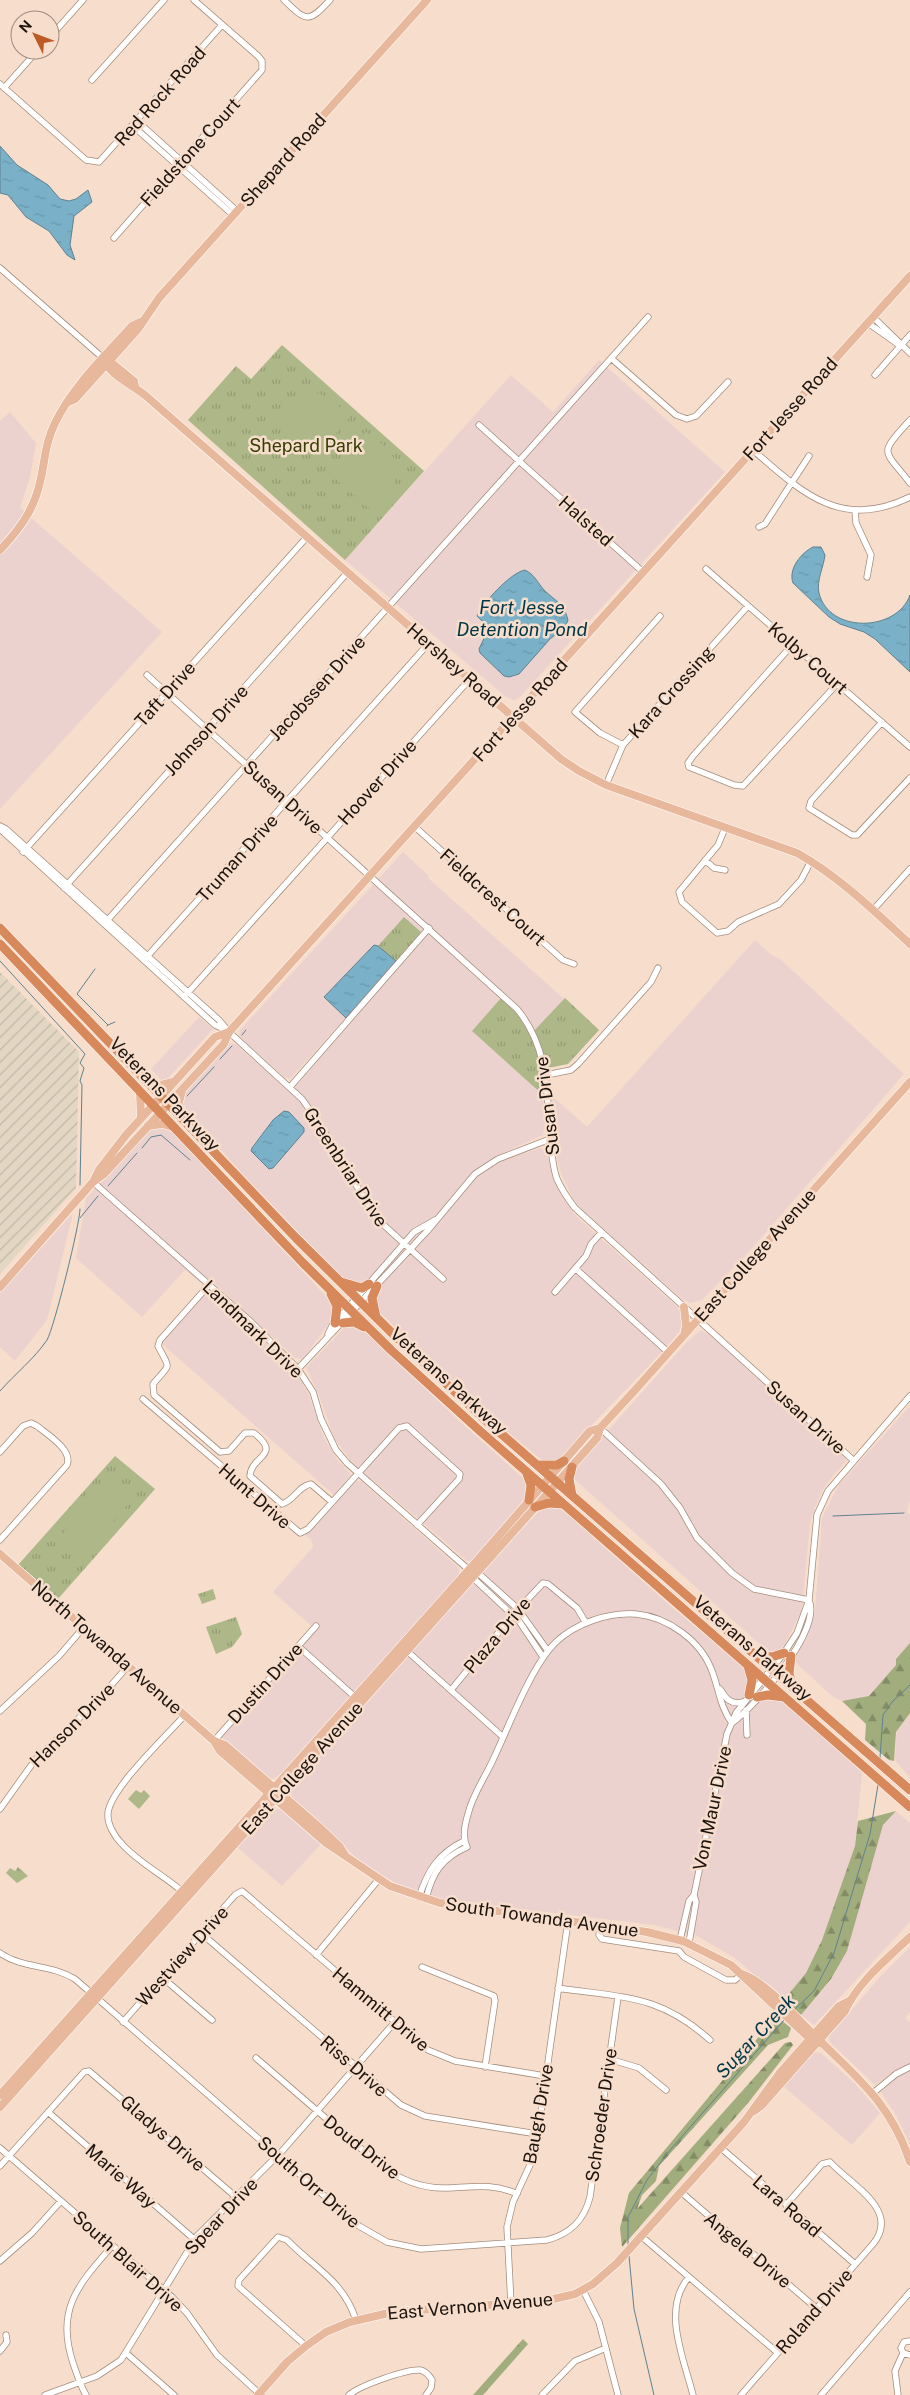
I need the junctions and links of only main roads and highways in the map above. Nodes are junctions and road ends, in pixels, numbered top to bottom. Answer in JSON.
{"nodes":[{"id":1,"x":427,"y":0,"type":"edge"},
{"id":2,"x":910,"y":276,"type":"edge"},
{"id":3,"x":106,"y":361,"type":"junction"},
{"id":4,"x":0,"y":550,"type":"edge"},
{"id":5,"x":513,"y":718,"type":"junction"},
{"id":6,"x":0,"y":928,"type":"edge"},
{"id":7,"x":0,"y":944,"type":"edge"},
{"id":8,"x":910,"y":944,"type":"edge"},
{"id":9,"x":229,"y":1032,"type":"junction"},
{"id":10,"x":148,"y":1082,"type":"junction"},
{"id":11,"x":175,"y":1082,"type":"junction"},
{"id":12,"x":910,"y":1082,"type":"edge"},
{"id":13,"x":182,"y":1089,"type":"junction"},
{"id":14,"x":140,"y":1092,"type":"junction"},
{"id":15,"x":165,"y":1100,"type":"junction"},
{"id":16,"x":156,"y":1109,"type":"junction"},
{"id":17,"x":141,"y":1118,"type":"junction"},
{"id":18,"x":182,"y":1118,"type":"junction"},
{"id":19,"x":146,"y":1127,"type":"junction"},
{"id":20,"x":173,"y":1127,"type":"junction"},
{"id":21,"x":93,"y":1182,"type":"junction"},
{"id":22,"x":339,"y":1282,"type":"junction"},
{"id":23,"x":0,"y":1286,"type":"edge"},
{"id":24,"x":329,"y":1289,"type":"junction"},
{"id":25,"x":684,"y":1307,"type":"road end"},
{"id":26,"x":377,"y":1319,"type":"junction"},
{"id":27,"x":371,"y":1330,"type":"junction"},
{"id":28,"x":683,"y":1336,"type":"junction"},
{"id":29,"x":568,"y":1464,"type":"junction"},
{"id":30,"x":538,"y":1466,"type":"junction"},
{"id":31,"x":526,"y":1471,"type":"junction"},
{"id":32,"x":550,"y":1476,"type":"junction"},
{"id":33,"x":558,"y":1482,"type":"junction"},
{"id":34,"x":542,"y":1485,"type":"junction"},
{"id":35,"x":549,"y":1492,"type":"junction"},
{"id":36,"x":572,"y":1495,"type":"junction"},
{"id":37,"x":528,"y":1500,"type":"junction"},
{"id":38,"x":563,"y":1504,"type":"junction"},
{"id":39,"x":535,"y":1507,"type":"junction"},
{"id":40,"x":0,"y":1554,"type":"edge"},
{"id":41,"x":473,"y":1571,"type":"junction"},
{"id":42,"x":404,"y":1640,"type":"junction"},
{"id":43,"x":755,"y":1655,"type":"junction"},
{"id":44,"x":748,"y":1666,"type":"junction"},
{"id":45,"x":382,"y":1679,"type":"junction"},
{"id":46,"x":794,"y":1689,"type":"junction"},
{"id":47,"x":785,"y":1697,"type":"junction"},
{"id":48,"x":910,"y":1790,"type":"edge"},
{"id":49,"x":274,"y":1793,"type":"junction"},
{"id":50,"x":910,"y":1807,"type":"edge"},
{"id":51,"x":910,"y":1937,"type":"edge"},
{"id":52,"x":93,"y":1996,"type":"junction"},
{"id":53,"x":815,"y":2037,"type":"junction"},
{"id":54,"x":0,"y":2095,"type":"edge"},
{"id":55,"x":0,"y":2107,"type":"edge"},
{"id":56,"x":910,"y":2162,"type":"edge"},
{"id":57,"x":260,"y":2395,"type":"edge"}],
"edges":[{"from":1,"to":3,"type":"main road","name":"Shepard Road"},
{"from":2,"to":5,"type":"main road","name":"Fort Jesse Road"},
{"from":3,"to":4,"type":"main road","name":"Shepard Road"},
{"from":3,"to":5,"type":"main road","name":"Hershey Road"},
{"from":5,"to":8,"type":"main road","name":"Hershey Road"},
{"from":5,"to":9,"type":"main road","name":"Fort Jesse Road"},
{"from":6,"to":10,"type":"highway","name":"Veterans Parkway"},
{"from":7,"to":14,"type":"highway","name":"Veterans Parkway"},
{"from":9,"to":11,"type":"main road","name":"Fort Jesse Road"},
{"from":9,"to":13,"type":"main road","name":"Fort Jesse Road"},
{"from":10,"to":11,"type":"main road"},
{"from":10,"to":15,"type":"highway","name":"Veterans Parkway"},
{"from":11,"to":15,"type":"main road","name":"Fort Jesse Road"},
{"from":12,"to":28,"type":"main road","name":"East College Avenue"},
{"from":13,"to":15,"type":"main road","name":"Fort Jesse Road"},
{"from":13,"to":18,"type":"main road"},
{"from":14,"to":16,"type":"highway","name":"Veterans Parkway"},
{"from":14,"to":17,"type":"main road"},
{"from":15,"to":16,"type":"main road","name":"Fort Jesse Road"},
{"from":15,"to":18,"type":"highway","name":"Veterans Parkway"},
{"from":16,"to":17,"type":"main road","name":"Fort Jesse Road"},
{"from":16,"to":19,"type":"main road","name":"Fort Jesse Road"},
{"from":16,"to":20,"type":"highway","name":"Veterans Parkway"},
{"from":17,"to":21,"type":"main road","name":"Fort Jesse Road"},
{"from":18,"to":22,"type":"highway","name":"Veterans Parkway"},
{"from":19,"to":20,"type":"main road"},
{"from":19,"to":21,"type":"main road","name":"Fort Jesse Road"},
{"from":20,"to":24,"type":"highway","name":"Veterans Parkway"},
{"from":21,"to":23,"type":"main road","name":"Fort Jesse Road"},
{"from":22,"to":26,"type":"highway","name":"Veterans Parkway"},
{"from":22,"to":26,"type":"highway"},
{"from":24,"to":27,"type":"highway","name":"Veterans Parkway"},
{"from":24,"to":27,"type":"highway"},
{"from":25,"to":28,"type":"main road"},
{"from":26,"to":30,"type":"highway","name":"Veterans Parkway"},
{"from":27,"to":31,"type":"highway","name":"Veterans Parkway"},
{"from":28,"to":29,"type":"main road","name":"East College Avenue"},
{"from":29,"to":30,"type":"highway"},
{"from":29,"to":32,"type":"main road","name":"East College Avenue"},
{"from":29,"to":33,"type":"main road","name":"East College Avenue"},
{"from":29,"to":36,"type":"highway"},
{"from":30,"to":32,"type":"highway","name":"Veterans Parkway"},
{"from":31,"to":34,"type":"highway","name":"Veterans Parkway"},
{"from":31,"to":37,"type":"highway"},
{"from":32,"to":33,"type":"highway","name":"Veterans Parkway"},
{"from":32,"to":34,"type":"main road","name":"East College Avenue"},
{"from":33,"to":35,"type":"main road","name":"East College Avenue"},
{"from":33,"to":36,"type":"highway","name":"Veterans Parkway"},
{"from":34,"to":35,"type":"highway","name":"Veterans Parkway"},
{"from":34,"to":37,"type":"main road","name":"East College Avenue"},
{"from":35,"to":38,"type":"highway","name":"Veterans Parkway"},
{"from":35,"to":39,"type":"main road","name":"East College Avenue"},
{"from":36,"to":43,"type":"highway","name":"Veterans Parkway"},
{"from":37,"to":41,"type":"main road","name":"East College Avenue"},
{"from":38,"to":39,"type":"highway"},
{"from":38,"to":44,"type":"highway","name":"Veterans Parkway"},
{"from":39,"to":41,"type":"main road","name":"East College Avenue"},
{"from":40,"to":49,"type":"main road","name":"North Towanda Avenue"},
{"from":41,"to":42,"type":"main road","name":"East College Avenue"},
{"from":41,"to":45,"type":"main road","name":"East College Avenue"},
{"from":42,"to":45,"type":"main road"},
{"from":42,"to":49,"type":"main road","name":"East College Avenue"},
{"from":43,"to":46,"type":"highway","name":"Veterans Parkway"},
{"from":43,"to":46,"type":"highway"},
{"from":44,"to":47,"type":"highway","name":"Veterans Parkway"},
{"from":44,"to":47,"type":"highway"},
{"from":45,"to":49,"type":"main road","name":"East College Avenue"},
{"from":46,"to":48,"type":"highway","name":"Veterans Parkway"},
{"from":47,"to":50,"type":"highway","name":"Veterans Parkway"},
{"from":49,"to":52,"type":"main road","name":"East College Avenue"},
{"from":49,"to":53,"type":"main road","name":"South Towanda Avenue"},
{"from":51,"to":53,"type":"main road","name":"East Vernon Avenue"},
{"from":52,"to":54,"type":"main road","name":"East College Avenue"},
{"from":52,"to":55,"type":"main road","name":"East College Avenue"},
{"from":53,"to":56,"type":"main road","name":"South Towanda Avenue"},
{"from":53,"to":57,"type":"main road","name":"East Vernon Avenue"}]}
